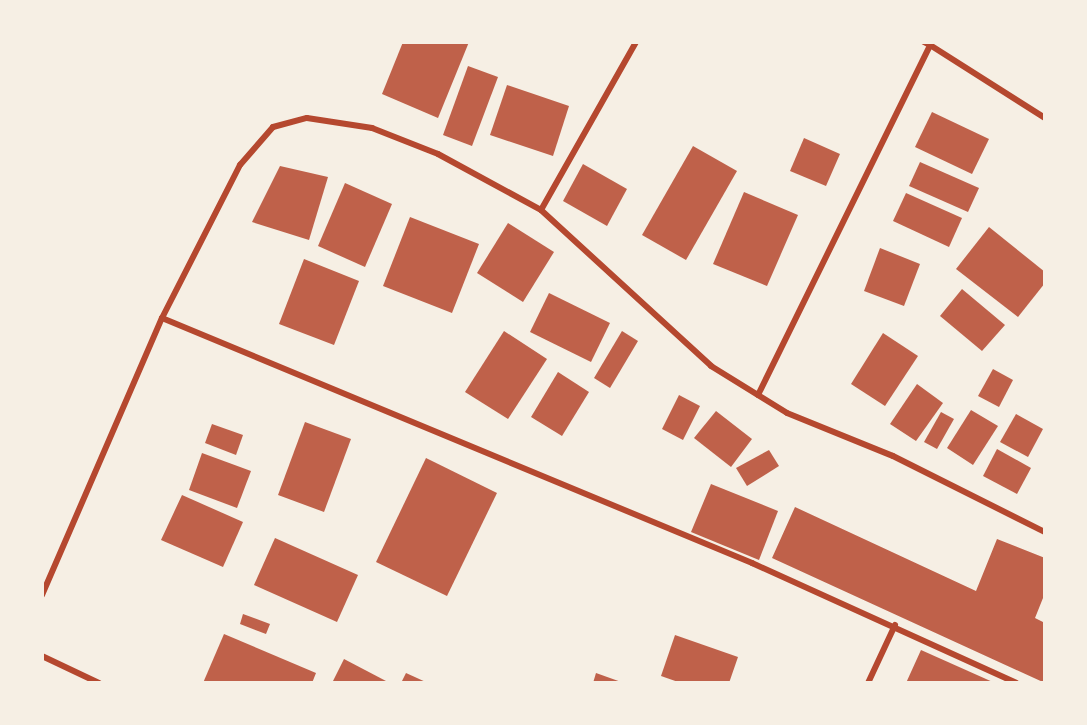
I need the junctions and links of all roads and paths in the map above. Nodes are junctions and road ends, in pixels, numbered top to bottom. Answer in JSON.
{"nodes":[{"id":1,"x":636,"y":42,"type":"edge"},
{"id":2,"x":927,"y":43,"type":"edge"},
{"id":3,"x":1045,"y":118,"type":"edge"},
{"id":4,"x":541,"y":210,"type":"junction"},
{"id":5,"x":162,"y":318,"type":"junction"},
{"id":6,"x":758,"y":395,"type":"junction"},
{"id":7,"x":1045,"y":532,"type":"edge"},
{"id":8,"x":42,"y":595,"type":"edge"},
{"id":9,"x":895,"y":625,"type":"junction"},
{"id":10,"x":42,"y":656,"type":"edge"},
{"id":11,"x":99,"y":683,"type":"edge"},
{"id":12,"x":868,"y":683,"type":"edge"},
{"id":13,"x":1016,"y":683,"type":"edge"}],
"edges":[{"from":1,"to":4,"type":"street"},
{"from":2,"to":3,"type":"street"},
{"from":2,"to":6,"type":"street"},
{"from":4,"to":5,"type":"street"},
{"from":4,"to":6,"type":"street"},
{"from":5,"to":8,"type":"street"},
{"from":5,"to":9,"type":"street"},
{"from":6,"to":7,"type":"street"},
{"from":9,"to":12,"type":"street"},
{"from":9,"to":13,"type":"street"},
{"from":10,"to":11,"type":"street"}]}
